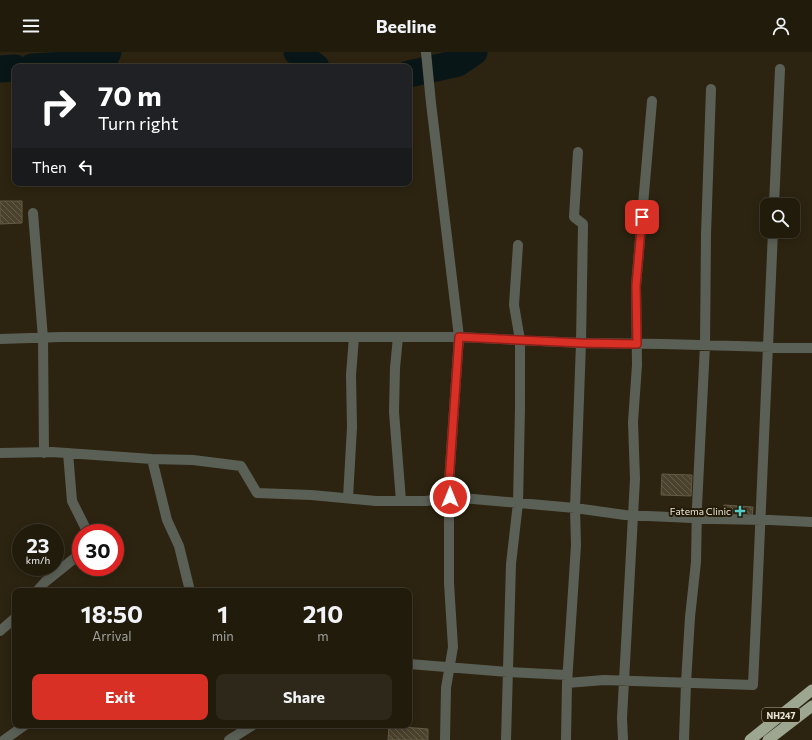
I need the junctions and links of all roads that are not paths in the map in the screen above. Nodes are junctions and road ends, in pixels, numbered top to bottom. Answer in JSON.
{"nodes":[{"id":1,"x":426,"y":52,"type":"edge"},
{"id":2,"x":780,"y":69,"type":"dead end"},
{"id":3,"x":711,"y":89,"type":"dead end"},
{"id":4,"x":652,"y":101,"type":"dead end"},
{"id":5,"x":578,"y":152,"type":"dead end"},
{"id":6,"x":774,"y":198,"type":"edge"},
{"id":7,"x":32,"y":213,"type":"dead end"},
{"id":8,"x":773,"y":238,"type":"edge"},
{"id":9,"x":518,"y":245,"type":"dead end"},
{"id":10,"x":354,"y":337,"type":"junction"},
{"id":11,"x":398,"y":337,"type":"junction"},
{"id":12,"x":459,"y":337,"type":"junction"},
{"id":13,"x":43,"y":338,"type":"junction"},
{"id":14,"x":0,"y":339,"type":"edge"},
{"id":15,"x":520,"y":340,"type":"junction"},
{"id":16,"x":581,"y":343,"type":"junction"},
{"id":17,"x":637,"y":344,"type":"junction"},
{"id":18,"x":705,"y":345,"type":"junction"},
{"id":19,"x":767,"y":347,"type":"junction"},
{"id":20,"x":812,"y":348,"type":"edge"},
{"id":21,"x":0,"y":453,"type":"edge"},
{"id":22,"x":44,"y":453,"type":"junction"},
{"id":23,"x":68,"y":454,"type":"junction"},
{"id":24,"x":152,"y":459,"type":"junction"},
{"id":25,"x":450,"y":497,"type":"junction"},
{"id":26,"x":348,"y":498,"type":"junction"},
{"id":27,"x":401,"y":501,"type":"junction"},
{"id":28,"x":518,"y":503,"type":"junction"},
{"id":29,"x":575,"y":508,"type":"junction"},
{"id":30,"x":633,"y":515,"type":"junction"},
{"id":31,"x":697,"y":519,"type":"junction"},
{"id":32,"x":761,"y":520,"type":"junction"},
{"id":33,"x":812,"y":522,"type":"edge"},
{"id":34,"x":84,"y":524,"type":"edge"},
{"id":35,"x":72,"y":560,"type":"edge"},
{"id":36,"x":40,"y":588,"type":"edge"},
{"id":37,"x":189,"y":588,"type":"edge"},
{"id":38,"x":12,"y":621,"type":"edge"},
{"id":39,"x":0,"y":631,"type":"edge"},
{"id":40,"x":412,"y":664,"type":"edge"},
{"id":41,"x":450,"y":668,"type":"junction"},
{"id":42,"x":508,"y":672,"type":"junction"},
{"id":43,"x":567,"y":679,"type":"junction"},
{"id":44,"x":624,"y":681,"type":"junction"},
{"id":45,"x":686,"y":683,"type":"junction"},
{"id":46,"x":812,"y":690,"type":"edge"},
{"id":47,"x":812,"y":706,"type":"edge"},
{"id":48,"x":21,"y":728,"type":"edge"},
{"id":49,"x":248,"y":728,"type":"edge"},
{"id":50,"x":4,"y":740,"type":"edge"},
{"id":51,"x":229,"y":740,"type":"edge"},
{"id":52,"x":445,"y":740,"type":"edge"},
{"id":53,"x":506,"y":740,"type":"edge"},
{"id":54,"x":566,"y":740,"type":"edge"},
{"id":55,"x":624,"y":740,"type":"edge"},
{"id":56,"x":684,"y":740,"type":"edge"},
{"id":57,"x":750,"y":740,"type":"edge"},
{"id":58,"x":768,"y":740,"type":"edge"}],
"edges":[{"from":1,"to":12,"type":"street"},
{"from":2,"to":6,"type":"street"},
{"from":3,"to":18,"type":"street"},
{"from":4,"to":17,"type":"street"},
{"from":5,"to":16,"type":"street"},
{"from":7,"to":13,"type":"street"},
{"from":8,"to":19,"type":"street"},
{"from":9,"to":15,"type":"street"},
{"from":10,"to":11,"type":"street"},
{"from":10,"to":13,"type":"street"},
{"from":10,"to":26,"type":"street"},
{"from":11,"to":12,"type":"street"},
{"from":11,"to":27,"type":"street"},
{"from":12,"to":15,"type":"street"},
{"from":12,"to":25,"type":"street"},
{"from":13,"to":14,"type":"street"},
{"from":13,"to":22,"type":"street"},
{"from":15,"to":16,"type":"street"},
{"from":15,"to":28,"type":"street"},
{"from":16,"to":17,"type":"street"},
{"from":16,"to":29,"type":"street"},
{"from":17,"to":18,"type":"street"},
{"from":17,"to":30,"type":"street"},
{"from":18,"to":19,"type":"street"},
{"from":18,"to":31,"type":"street"},
{"from":19,"to":20,"type":"street"},
{"from":19,"to":32,"type":"street"},
{"from":21,"to":22,"type":"street"},
{"from":22,"to":23,"type":"street"},
{"from":23,"to":24,"type":"street"},
{"from":23,"to":34,"type":"street"},
{"from":24,"to":26,"type":"street"},
{"from":24,"to":37,"type":"street"},
{"from":25,"to":27,"type":"street"},
{"from":25,"to":28,"type":"street"},
{"from":25,"to":41,"type":"street"},
{"from":26,"to":27,"type":"street"},
{"from":28,"to":29,"type":"street"},
{"from":28,"to":42,"type":"street"},
{"from":29,"to":30,"type":"street"},
{"from":29,"to":43,"type":"street"},
{"from":30,"to":31,"type":"street"},
{"from":30,"to":44,"type":"street"},
{"from":31,"to":32,"type":"street"},
{"from":31,"to":45,"type":"street"},
{"from":32,"to":33,"type":"street"},
{"from":32,"to":45,"type":"street"},
{"from":35,"to":36,"type":"street"},
{"from":38,"to":39,"type":"street"},
{"from":40,"to":41,"type":"street"},
{"from":41,"to":42,"type":"street"},
{"from":41,"to":52,"type":"street"},
{"from":42,"to":43,"type":"street"},
{"from":42,"to":53,"type":"street"},
{"from":43,"to":44,"type":"street"},
{"from":43,"to":54,"type":"street"},
{"from":44,"to":45,"type":"street"},
{"from":44,"to":55,"type":"street"},
{"from":45,"to":56,"type":"street"},
{"from":46,"to":57,"type":"highway","number":"NH247"},
{"from":47,"to":58,"type":"highway","number":"NH247"},
{"from":48,"to":50,"type":"street"},
{"from":49,"to":51,"type":"street"}]}
